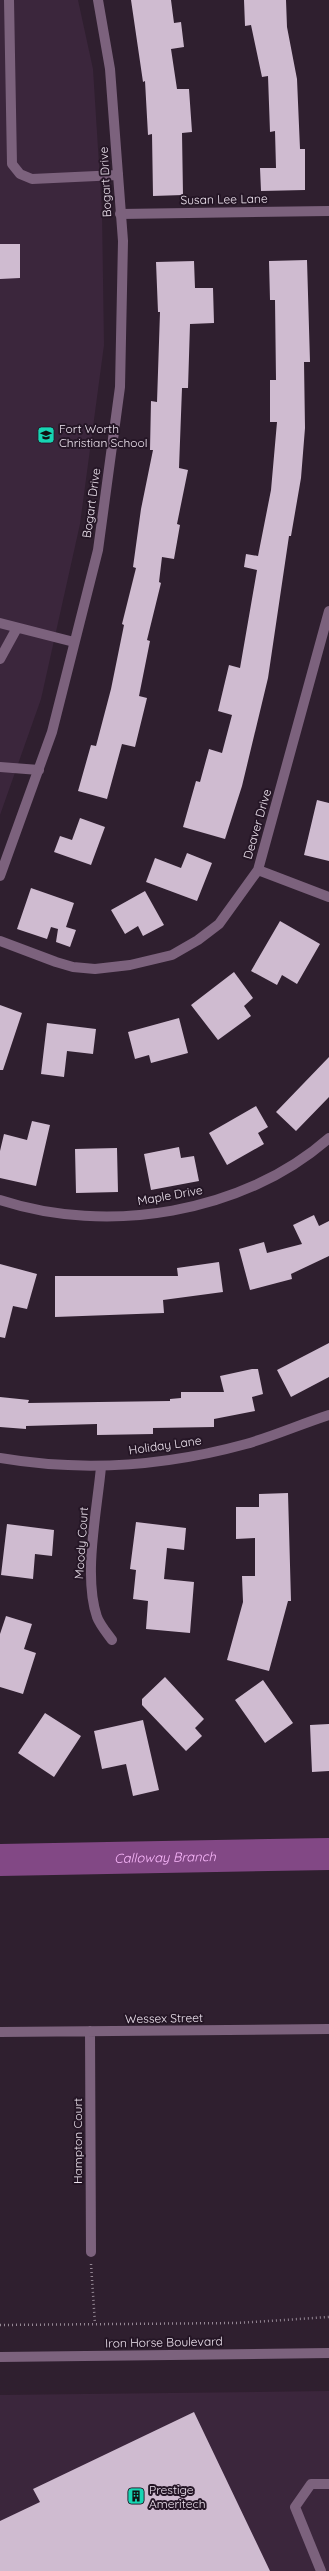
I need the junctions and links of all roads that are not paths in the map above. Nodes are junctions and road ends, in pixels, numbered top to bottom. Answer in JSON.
{"nodes":[{"id":1,"x":9,"y":0,"type":"edge"},
{"id":2,"x":98,"y":0,"type":"edge"},
{"id":3,"x":118,"y":175,"type":"junction"},
{"id":4,"x":329,"y":210,"type":"edge"},
{"id":5,"x":120,"y":214,"type":"junction"},
{"id":6,"x":329,"y":611,"type":"edge"},
{"id":7,"x":0,"y":623,"type":"edge"},
{"id":8,"x":17,"y":628,"type":"junction"},
{"id":9,"x":74,"y":642,"type":"junction"},
{"id":10,"x":0,"y":659,"type":"edge"},
{"id":11,"x":0,"y":767,"type":"edge"},
{"id":12,"x":38,"y":770,"type":"junction"},
{"id":13,"x":258,"y":870,"type":"junction"},
{"id":14,"x":0,"y":876,"type":"edge"},
{"id":15,"x":329,"y":897,"type":"edge"},
{"id":16,"x":0,"y":941,"type":"edge"},
{"id":17,"x":329,"y":1138,"type":"edge"},
{"id":18,"x":0,"y":1200,"type":"edge"},
{"id":19,"x":329,"y":1415,"type":"edge"},
{"id":20,"x":0,"y":1458,"type":"edge"},
{"id":21,"x":101,"y":1467,"type":"junction"},
{"id":22,"x":112,"y":1640,"type":"dead end"},
{"id":23,"x":329,"y":2029,"type":"edge"},
{"id":24,"x":90,"y":2031,"type":"junction"},
{"id":25,"x":0,"y":2032,"type":"edge"},
{"id":26,"x":91,"y":2252,"type":"road end"},
{"id":27,"x":329,"y":2353,"type":"edge"},
{"id":28,"x":0,"y":2357,"type":"edge"},
{"id":29,"x":329,"y":2484,"type":"edge"},
{"id":30,"x":321,"y":2571,"type":"edge"}],
"edges":[{"from":1,"to":3,"type":"street"},
{"from":2,"to":3,"type":"street","name":"Bogart Drive"},
{"from":3,"to":5,"type":"street","name":"Bogart Drive"},
{"from":4,"to":5,"type":"street","name":"Susan Lee Lane"},
{"from":5,"to":9,"type":"street","name":"Bogart Drive"},
{"from":6,"to":13,"type":"street","name":"Deaver Drive"},
{"from":7,"to":8,"type":"street"},
{"from":8,"to":9,"type":"street"},
{"from":8,"to":10,"type":"street"},
{"from":9,"to":12,"type":"street","name":"Bogart Drive"},
{"from":11,"to":12,"type":"street"},
{"from":12,"to":14,"type":"street","name":"Bogart Drive"},
{"from":13,"to":15,"type":"street"},
{"from":13,"to":16,"type":"street","name":"Deaver Drive"},
{"from":17,"to":18,"type":"street","name":"Maple Drive"},
{"from":19,"to":21,"type":"street","name":"Holiday Lane"},
{"from":20,"to":21,"type":"street","name":"Holiday Lane"},
{"from":21,"to":22,"type":"street","name":"Moody Court"},
{"from":23,"to":24,"type":"street","name":"Wessex Street"},
{"from":24,"to":25,"type":"street","name":"Wessex Street"},
{"from":24,"to":26,"type":"street","name":"Hampton Court"},
{"from":27,"to":28,"type":"street","name":"Iron Horse Boulevard"},
{"from":29,"to":30,"type":"street"}]}
